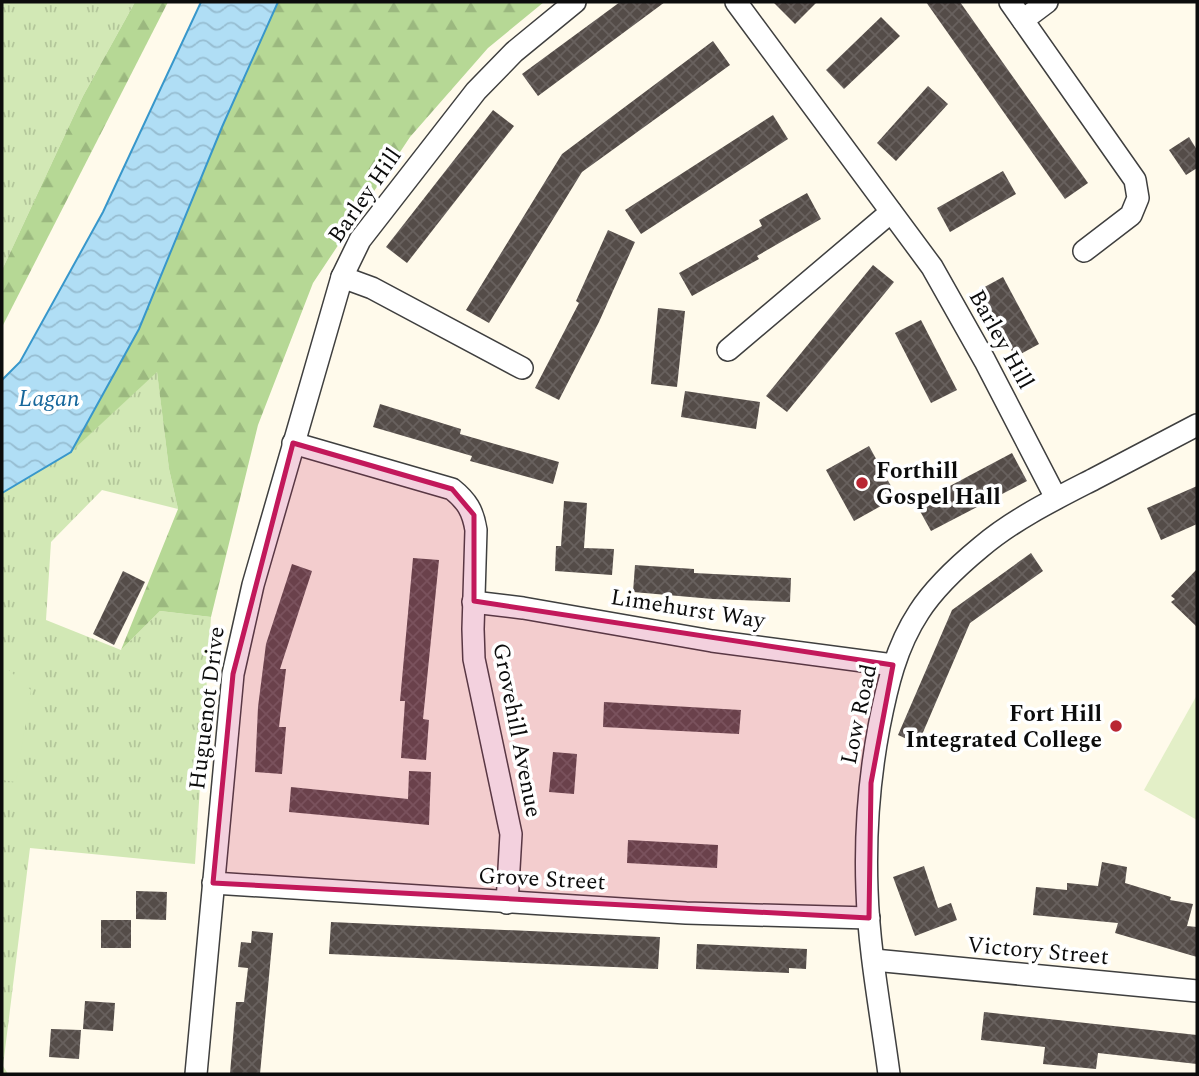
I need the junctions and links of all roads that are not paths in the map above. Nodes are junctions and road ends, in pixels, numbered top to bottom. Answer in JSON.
{"nodes":[{"id":1,"x":575,"y":2,"type":"edge"},
{"id":2,"x":736,"y":2,"type":"edge"},
{"id":3,"x":1010,"y":2,"type":"edge"},
{"id":4,"x":1047,"y":2,"type":"edge"},
{"id":5,"x":1023,"y":20,"type":"junction"},
{"id":6,"x":891,"y":212,"type":"junction"},
{"id":7,"x":1084,"y":251,"type":"dead end"},
{"id":8,"x":342,"y":277,"type":"junction"},
{"id":9,"x":728,"y":350,"type":"dead end"},
{"id":10,"x":522,"y":368,"type":"dead end"},
{"id":11,"x":1197,"y":425,"type":"edge"},
{"id":12,"x":293,"y":443,"type":"junction"},
{"id":13,"x":1056,"y":498,"type":"junction"},
{"id":14,"x":474,"y":602,"type":"junction"},
{"id":15,"x":893,"y":665,"type":"junction"},
{"id":16,"x":213,"y":883,"type":"junction"},
{"id":17,"x":507,"y":903,"type":"junction"},
{"id":18,"x":869,"y":918,"type":"junction"},
{"id":19,"x":874,"y":960,"type":"junction"},
{"id":20,"x":1197,"y":991,"type":"edge"},
{"id":21,"x":196,"y":1074,"type":"edge"},
{"id":22,"x":889,"y":1074,"type":"edge"}],
"edges":[{"from":1,"to":8,"type":"street","name":"Barley Hill"},
{"from":2,"to":6,"type":"street","name":"Barley Hill"},
{"from":3,"to":5,"type":"street"},
{"from":4,"to":5,"type":"street"},
{"from":5,"to":7,"type":"street"},
{"from":6,"to":9,"type":"street"},
{"from":6,"to":13,"type":"street","name":"Barley Hill"},
{"from":8,"to":10,"type":"street","name":"Barley Hill"},
{"from":8,"to":12,"type":"street","name":"Huguenot Drive"},
{"from":11,"to":13,"type":"street","name":"Low Road"},
{"from":12,"to":14,"type":"street","name":"Grovehill Avenue"},
{"from":12,"to":16,"type":"street","name":"Huguenot Drive"},
{"from":13,"to":15,"type":"street","name":"Low Road"},
{"from":14,"to":15,"type":"street","name":"Limehurst Way"},
{"from":14,"to":17,"type":"street","name":"Grovehill Avenue"},
{"from":15,"to":18,"type":"street","name":"Low Road"},
{"from":16,"to":17,"type":"street","name":"Grove Street"},
{"from":16,"to":21,"type":"street","name":"Huguenot Drive"},
{"from":17,"to":18,"type":"street","name":"Grove Street"},
{"from":18,"to":19,"type":"street","name":"Low Road"},
{"from":19,"to":20,"type":"street","name":"Victory Street"},
{"from":19,"to":22,"type":"street","name":"Low Road"}]}
